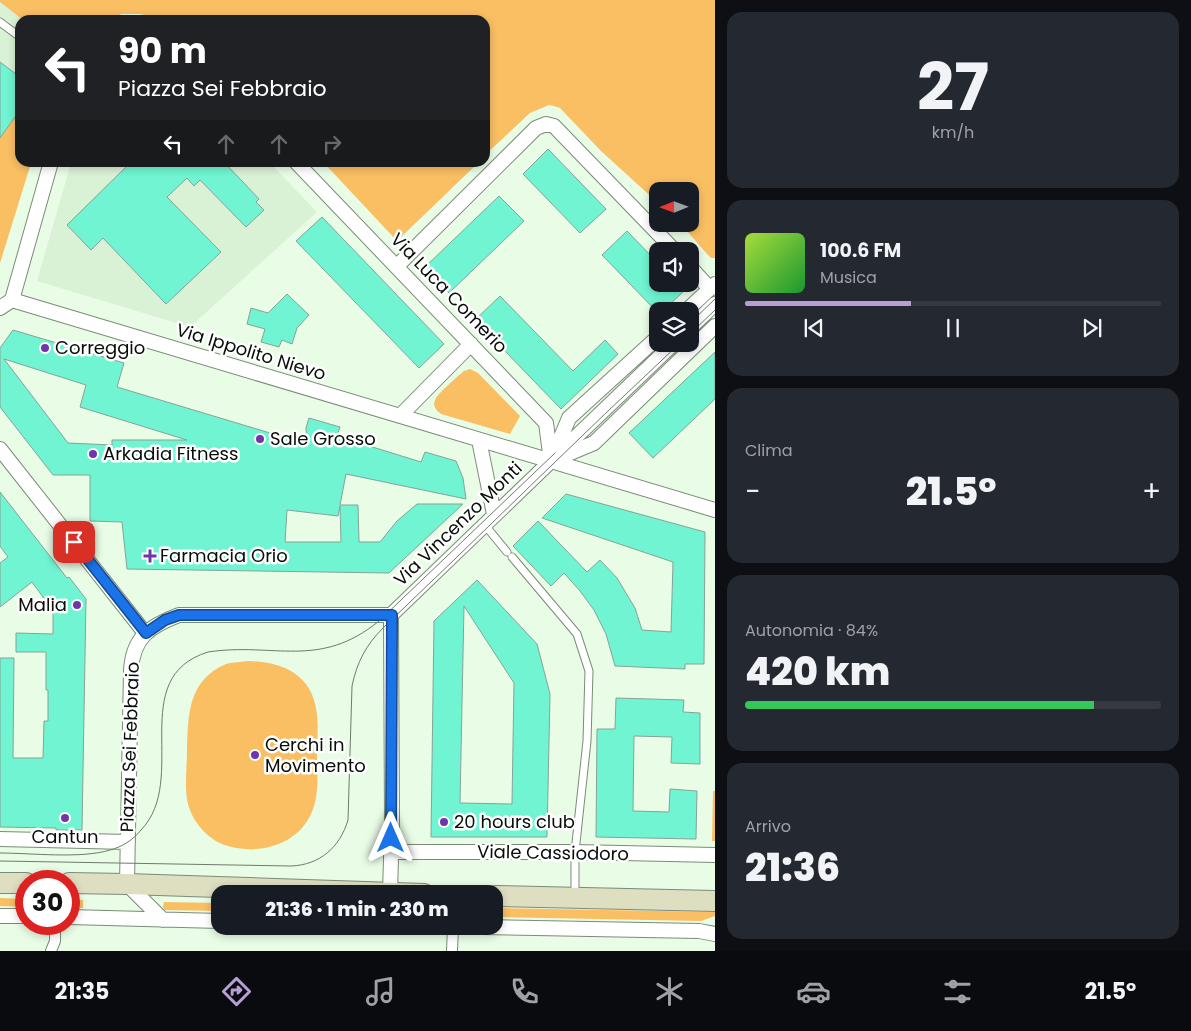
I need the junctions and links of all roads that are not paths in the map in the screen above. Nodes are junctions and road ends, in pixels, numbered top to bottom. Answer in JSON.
{"nodes":[{"id":1,"x":0,"y":22,"type":"edge"},
{"id":2,"x":15,"y":33,"type":"edge"},
{"id":3,"x":49,"y":167,"type":"edge"},
{"id":4,"x":301,"y":167,"type":"edge"},
{"id":5,"x":667,"y":242,"type":"edge"},
{"id":6,"x":397,"y":266,"type":"junction"},
{"id":7,"x":699,"y":275,"type":"edge"},
{"id":8,"x":712,"y":287,"type":"edge"},
{"id":9,"x":696,"y":302,"type":"edge"},
{"id":10,"x":6,"y":304,"type":"edge"},
{"id":11,"x":715,"y":304,"type":"edge"},
{"id":12,"x":699,"y":319,"type":"edge"},
{"id":13,"x":715,"y":326,"type":"edge"},
{"id":14,"x":471,"y":344,"type":"junction"},
{"id":15,"x":649,"y":345,"type":"edge"},
{"id":16,"x":666,"y":352,"type":"edge"},
{"id":17,"x":400,"y":416,"type":"junction"},
{"id":18,"x":479,"y":440,"type":"junction"},
{"id":19,"x":0,"y":449,"type":"edge"},
{"id":20,"x":551,"y":461,"type":"junction"},
{"id":21,"x":715,"y":510,"type":"edge"},
{"id":22,"x":489,"y":519,"type":"junction"},
{"id":23,"x":392,"y":615,"type":"junction"},
{"id":24,"x":146,"y":633,"type":"junction"},
{"id":25,"x":0,"y":839,"type":"edge"},
{"id":26,"x":128,"y":842,"type":"junction"},
{"id":27,"x":391,"y":852,"type":"junction"},
{"id":28,"x":575,"y":852,"type":"junction"},
{"id":29,"x":715,"y":855,"type":"edge"},
{"id":30,"x":0,"y":882,"type":"edge"},
{"id":31,"x":15,"y":883,"type":"edge"},
{"id":32,"x":80,"y":883,"type":"edge"},
{"id":33,"x":127,"y":884,"type":"junction"},
{"id":34,"x":390,"y":885,"type":"edge"},
{"id":35,"x":211,"y":887,"type":"edge"},
{"id":36,"x":503,"y":896,"type":"edge"},
{"id":37,"x":575,"y":897,"type":"junction"},
{"id":38,"x":715,"y":901,"type":"edge"},
{"id":39,"x":0,"y":916,"type":"edge"},
{"id":40,"x":15,"y":916,"type":"edge"},
{"id":41,"x":80,"y":917,"type":"edge"},
{"id":42,"x":163,"y":920,"type":"junction"},
{"id":43,"x":211,"y":921,"type":"edge"},
{"id":44,"x":715,"y":924,"type":"edge"},
{"id":45,"x":503,"y":928,"type":"edge"},
{"id":46,"x":700,"y":931,"type":"junction"},
{"id":47,"x":715,"y":934,"type":"edge"},
{"id":48,"x":55,"y":935,"type":"edge"},
{"id":49,"x":452,"y":935,"type":"edge"},
{"id":50,"x":51,"y":951,"type":"edge"},
{"id":51,"x":452,"y":951,"type":"edge"}],
"edges":[{"from":1,"to":2,"type":"lane"},
{"from":3,"to":10,"type":"street"},
{"from":4,"to":6,"type":"street","name":"Via Luca Comerio"},
{"from":5,"to":6,"type":"street"},
{"from":6,"to":14,"type":"street","name":"Via Luca Comerio"},
{"from":7,"to":8,"type":"street"},
{"from":8,"to":9,"type":"street"},
{"from":10,"to":17,"type":"street","name":"Via Ippolito Nievo"},
{"from":11,"to":12,"type":"street"},
{"from":13,"to":20,"type":"street","name":"Via Vincenzo Monti"},
{"from":14,"to":17,"type":"street"},
{"from":14,"to":20,"type":"street","name":"Via Luca Comerio"},
{"from":15,"to":20,"type":"street","name":"Via Vincenzo Monti"},
{"from":16,"to":20,"type":"street"},
{"from":17,"to":18,"type":"street","name":"Via Ippolito Nievo"},
{"from":18,"to":20,"type":"street","name":"Via Ippolito Nievo"},
{"from":18,"to":22,"type":"street"},
{"from":19,"to":24,"type":"street"},
{"from":20,"to":21,"type":"street","name":"Via Ippolito Nievo"},
{"from":20,"to":22,"type":"street","name":"Via Vincenzo Monti"},
{"from":22,"to":23,"type":"street","name":"Via Vincenzo Monti"},
{"from":22,"to":28,"type":"lane"},
{"from":23,"to":24,"type":"street","name":"Piazza Sei Febbraio"},
{"from":23,"to":27,"type":"street"},
{"from":24,"to":26,"type":"street","name":"Piazza Sei Febbraio"},
{"from":25,"to":26,"type":"street"},
{"from":26,"to":33,"type":"street","name":"Piazza Sei Febbraio"},
{"from":27,"to":28,"type":"street","name":"Viale Cassiodoro"},
{"from":27,"to":34,"type":"street"},
{"from":28,"to":29,"type":"street","name":"Viale Cassiodoro"},
{"from":28,"to":37,"type":"lane"},
{"from":30,"to":31,"type":"main road"},
{"from":32,"to":33,"type":"main road"},
{"from":33,"to":35,"type":"main road"},
{"from":33,"to":42,"type":"street"},
{"from":36,"to":37,"type":"main road"},
{"from":37,"to":38,"type":"main road"},
{"from":39,"to":40,"type":"street"},
{"from":41,"to":42,"type":"street"},
{"from":42,"to":43,"type":"street"},
{"from":44,"to":46,"type":"street"},
{"from":45,"to":46,"type":"street"},
{"from":46,"to":47,"type":"street"},
{"from":48,"to":50,"type":"street"},
{"from":49,"to":51,"type":"street"}]}
